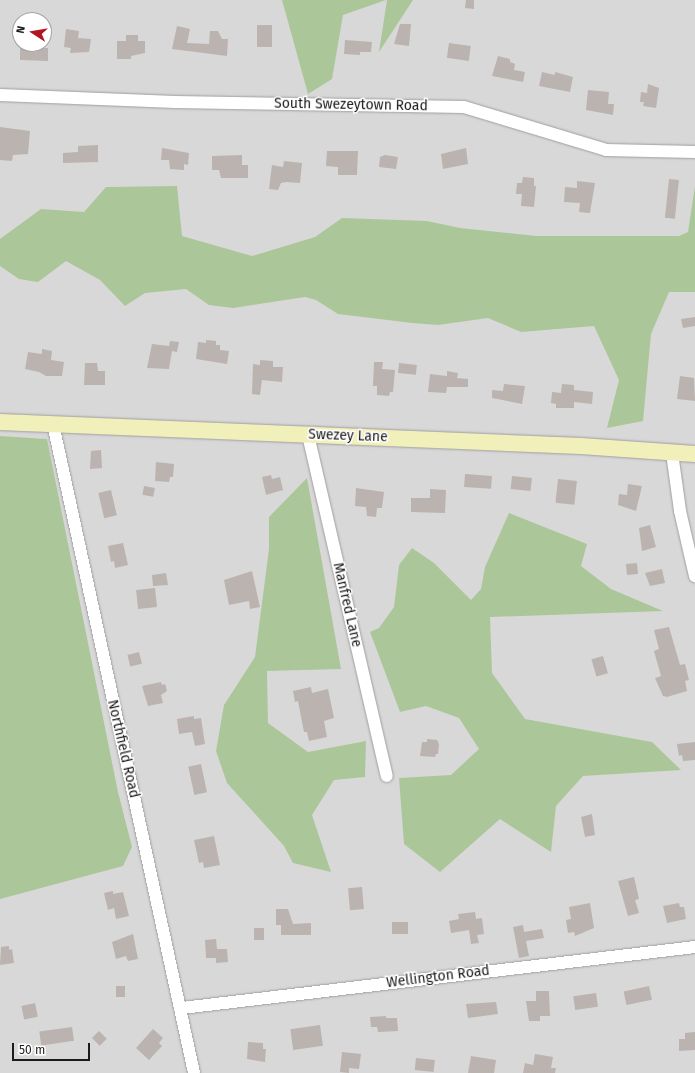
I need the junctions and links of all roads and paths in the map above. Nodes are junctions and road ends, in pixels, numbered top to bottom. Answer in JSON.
{"nodes":[{"id":1,"x":0,"y":95,"type":"edge"},
{"id":2,"x":695,"y":152,"type":"edge"},
{"id":3,"x":0,"y":422,"type":"edge"},
{"id":4,"x":53,"y":424,"type":"junction"},
{"id":5,"x":308,"y":435,"type":"junction"},
{"id":6,"x":672,"y":453,"type":"junction"},
{"id":7,"x":695,"y":454,"type":"edge"},
{"id":8,"x":695,"y":576,"type":"edge"},
{"id":9,"x":387,"y":776,"type":"dead end"},
{"id":10,"x":695,"y":947,"type":"edge"},
{"id":11,"x":182,"y":1008,"type":"junction"},
{"id":12,"x":194,"y":1073,"type":"edge"}],
"edges":[{"from":1,"to":2,"type":"street","name":"South Swezeytown Road"},
{"from":3,"to":4,"type":"street","name":"Swezey Lane"},
{"from":4,"to":5,"type":"street","name":"Swezey Lane"},
{"from":4,"to":11,"type":"street","name":"Northfield Road"},
{"from":5,"to":6,"type":"street","name":"Swezey Lane"},
{"from":5,"to":9,"type":"street","name":"Manfred Lane"},
{"from":6,"to":7,"type":"street","name":"Swezey Lane"},
{"from":6,"to":8,"type":"street"},
{"from":10,"to":11,"type":"street","name":"Wellington Road"},
{"from":11,"to":12,"type":"street","name":"Northfield Road"}]}
